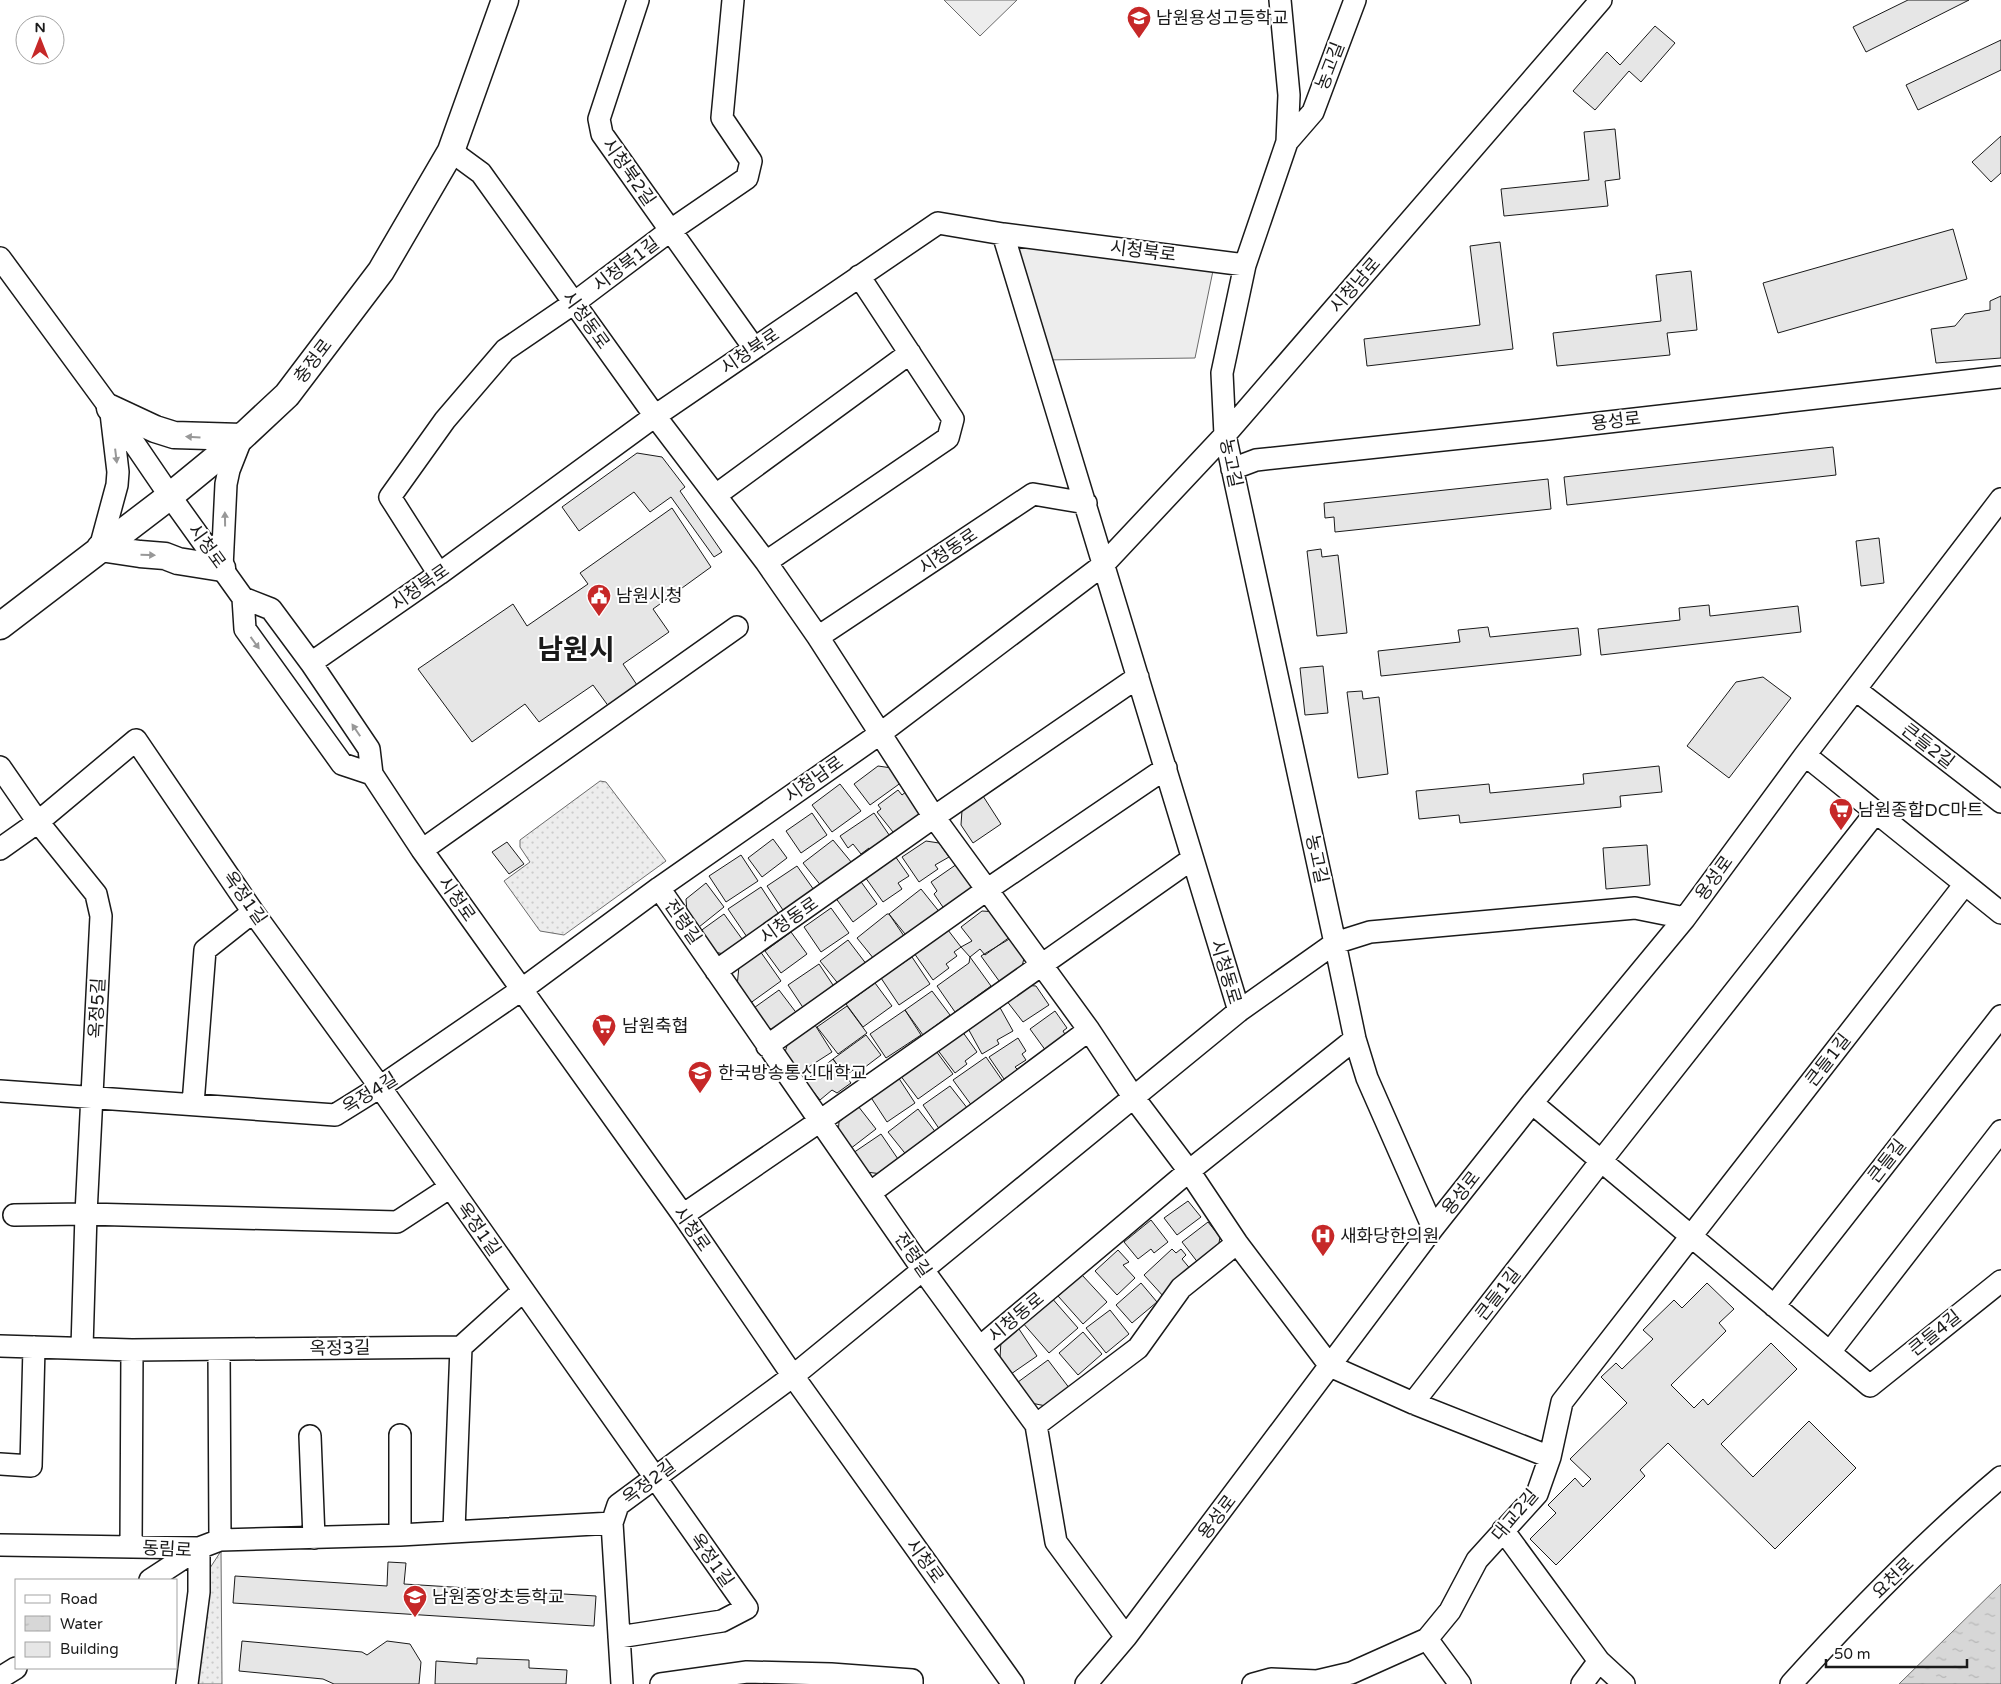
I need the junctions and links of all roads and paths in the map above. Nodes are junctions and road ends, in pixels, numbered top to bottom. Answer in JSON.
{"nodes":[{"id":1,"x":505,"y":0,"type":"edge"},
{"id":2,"x":638,"y":0,"type":"edge"},
{"id":3,"x":733,"y":0,"type":"edge"},
{"id":4,"x":1280,"y":0,"type":"edge"},
{"id":5,"x":1355,"y":0,"type":"edge"},
{"id":6,"x":1601,"y":0,"type":"edge"},
{"id":7,"x":1287,"y":142,"type":"junction"},
{"id":8,"x":451,"y":151,"type":"junction"},
{"id":9,"x":671,"y":230,"type":"junction"},
{"id":10,"x":1003,"y":234,"type":"junction"},
{"id":11,"x":0,"y":258,"type":"edge"},
{"id":12,"x":1245,"y":265,"type":"junction"},
{"id":13,"x":859,"y":276,"type":"junction"},
{"id":14,"x":574,"y":303,"type":"junction"},
{"id":15,"x":754,"y":348,"type":"junction"},
{"id":16,"x":910,"y":353,"type":"junction"},
{"id":17,"x":2001,"y":376,"type":"edge"},
{"id":18,"x":110,"y":408,"type":"junction"},
{"id":19,"x":655,"y":416,"type":"junction"},
{"id":20,"x":1225,"y":435,"type":"junction"},
{"id":21,"x":242,"y":437,"type":"junction"},
{"id":22,"x":1232,"y":469,"type":"junction"},
{"id":23,"x":716,"y":495,"type":"junction"},
{"id":24,"x":170,"y":496,"type":"junction"},
{"id":25,"x":2001,"y":499,"type":"edge"},
{"id":26,"x":1086,"y":503,"type":"junction"},
{"id":27,"x":100,"y":548,"type":"junction"},
{"id":28,"x":766,"y":562,"type":"junction"},
{"id":29,"x":1103,"y":565,"type":"junction"},
{"id":30,"x":222,"y":568,"type":"junction"},
{"id":31,"x":439,"y":574,"type":"junction"},
{"id":32,"x":243,"y":598,"type":"junction"},
{"id":33,"x":0,"y":626,"type":"edge"},
{"id":34,"x":737,"y":627,"type":"dead end"},
{"id":35,"x":818,"y":637,"type":"junction"},
{"id":36,"x":311,"y":663,"type":"junction"},
{"id":37,"x":1138,"y":677,"type":"junction"},
{"id":38,"x":1856,"y":690,"type":"junction"},
{"id":39,"x":880,"y":733,"type":"junction"},
{"id":40,"x":1805,"y":755,"type":"junction"},
{"id":41,"x":0,"y":767,"type":"edge"},
{"id":42,"x":1166,"y":768,"type":"junction"},
{"id":43,"x":372,"y":774,"type":"junction"},
{"id":44,"x":2001,"y":802,"type":"edge"},
{"id":45,"x":1876,"y":812,"type":"junction"},
{"id":46,"x":934,"y":817,"type":"junction"},
{"id":47,"x":38,"y":822,"type":"junction"},
{"id":48,"x":0,"y":849,"type":"edge"},
{"id":49,"x":422,"y":850,"type":"junction"},
{"id":50,"x":1192,"y":859,"type":"junction"},
{"id":51,"x":1965,"y":884,"type":"junction"},
{"id":52,"x":659,"y":888,"type":"junction"},
{"id":53,"x":988,"y":889,"type":"junction"},
{"id":54,"x":253,"y":912,"type":"junction"},
{"id":55,"x":2001,"y":913,"type":"edge"},
{"id":56,"x":1685,"y":918,"type":"junction"},
{"id":57,"x":1335,"y":943,"type":"junction"},
{"id":58,"x":1043,"y":965,"type":"junction"},
{"id":59,"x":716,"y":971,"type":"junction"},
{"id":60,"x":522,"y":990,"type":"junction"},
{"id":61,"x":1239,"y":1011,"type":"junction"},
{"id":62,"x":2001,"y":1016,"type":"edge"},
{"id":63,"x":1089,"y":1030,"type":"junction"},
{"id":64,"x":1355,"y":1039,"type":"junction"},
{"id":65,"x":766,"y":1046,"type":"junction"},
{"id":66,"x":380,"y":1087,"type":"junction"},
{"id":67,"x":0,"y":1091,"type":"edge"},
{"id":68,"x":92,"y":1097,"type":"junction"},
{"id":69,"x":1134,"y":1098,"type":"junction"},
{"id":70,"x":1532,"y":1103,"type":"junction"},
{"id":71,"x":193,"y":1104,"type":"junction"},
{"id":72,"x":820,"y":1121,"type":"junction"},
{"id":73,"x":2001,"y":1131,"type":"edge"},
{"id":74,"x":1601,"y":1161,"type":"junction"},
{"id":75,"x":1189,"y":1171,"type":"junction"},
{"id":76,"x":449,"y":1188,"type":"junction"},
{"id":77,"x":870,"y":1193,"type":"junction"},
{"id":78,"x":86,"y":1214,"type":"junction"},
{"id":79,"x":14,"y":1215,"type":"dead end"},
{"id":80,"x":683,"y":1215,"type":"junction"},
{"id":81,"x":1433,"y":1228,"type":"junction"},
{"id":82,"x":1690,"y":1236,"type":"junction"},
{"id":83,"x":1237,"y":1243,"type":"junction"},
{"id":84,"x":923,"y":1270,"type":"junction"},
{"id":85,"x":2001,"y":1281,"type":"edge"},
{"id":86,"x":523,"y":1292,"type":"junction"},
{"id":87,"x":1774,"y":1306,"type":"junction"},
{"id":88,"x":0,"y":1346,"type":"edge"},
{"id":89,"x":34,"y":1347,"type":"junction"},
{"id":90,"x":461,"y":1347,"type":"junction"},
{"id":91,"x":980,"y":1347,"type":"junction"},
{"id":92,"x":82,"y":1348,"type":"junction"},
{"id":93,"x":132,"y":1350,"type":"junction"},
{"id":94,"x":219,"y":1350,"type":"junction"},
{"id":95,"x":1830,"y":1352,"type":"junction"},
{"id":96,"x":1330,"y":1366,"type":"junction"},
{"id":97,"x":793,"y":1376,"type":"junction"},
{"id":98,"x":1413,"y":1403,"type":"junction"},
{"id":99,"x":1036,"y":1425,"type":"junction"},
{"id":100,"x":400,"y":1435,"type":"dead end"},
{"id":101,"x":310,"y":1436,"type":"dead end"},
{"id":102,"x":1550,"y":1457,"type":"junction"},
{"id":103,"x":0,"y":1464,"type":"edge"},
{"id":104,"x":655,"y":1477,"type":"junction"},
{"id":105,"x":2001,"y":1477,"type":"edge"},
{"id":106,"x":612,"y":1523,"type":"junction"},
{"id":107,"x":454,"y":1530,"type":"junction"},
{"id":108,"x":1503,"y":1530,"type":"junction"},
{"id":109,"x":400,"y":1535,"type":"junction"},
{"id":110,"x":314,"y":1538,"type":"junction"},
{"id":111,"x":220,"y":1540,"type":"junction"},
{"id":112,"x":0,"y":1545,"type":"edge"},
{"id":113,"x":131,"y":1547,"type":"junction"},
{"id":114,"x":199,"y":1548,"type":"junction"},
{"id":115,"x":152,"y":1579,"type":"edge"},
{"id":116,"x":619,"y":1637,"type":"junction"},
{"id":117,"x":1126,"y":1637,"type":"junction"},
{"id":118,"x":1428,"y":1639,"type":"junction"},
{"id":119,"x":1599,"y":1661,"type":"junction"},
{"id":120,"x":15,"y":1669,"type":"edge"},
{"id":121,"x":0,"y":1678,"type":"edge"},
{"id":122,"x":1318,"y":1683,"type":"edge"},
{"id":123,"x":187,"y":1684,"type":"edge"},
{"id":124,"x":622,"y":1684,"type":"edge"},
{"id":125,"x":661,"y":1684,"type":"edge"},
{"id":126,"x":912,"y":1684,"type":"edge"},
{"id":127,"x":1013,"y":1684,"type":"edge"},
{"id":128,"x":1086,"y":1684,"type":"edge"},
{"id":129,"x":1253,"y":1684,"type":"edge"},
{"id":130,"x":1460,"y":1684,"type":"edge"},
{"id":131,"x":1582,"y":1684,"type":"edge"},
{"id":132,"x":1624,"y":1684,"type":"edge"},
{"id":133,"x":1791,"y":1684,"type":"edge"}],
"edges":[{"from":1,"to":8,"type":"main road","name":"충정로"},
{"from":2,"to":9,"type":"street","name":"시청북2길"},
{"from":3,"to":9,"type":"street","name":"시청북1길"},
{"from":4,"to":7,"type":"street"},
{"from":5,"to":7,"type":"street","name":"농고길"},
{"from":6,"to":20,"type":"street","name":"시청남로"},
{"from":7,"to":12,"type":"street","name":"농고길"},
{"from":8,"to":14,"type":"street","name":"시청동로"},
{"from":8,"to":21,"type":"main road","name":"충정로"},
{"from":9,"to":14,"type":"street","name":"시청북1길"},
{"from":9,"to":15,"type":"street","name":"시청북2길"},
{"from":10,"to":12,"type":"street","name":"시청북로"},
{"from":10,"to":13,"type":"street","name":"시청북로"},
{"from":10,"to":26,"type":"street"},
{"from":11,"to":18,"type":"street","name":"시청로"},
{"from":12,"to":20,"type":"street","name":"농고길"},
{"from":13,"to":15,"type":"street","name":"시청북로"},
{"from":13,"to":16,"type":"street"},
{"from":14,"to":19,"type":"street","name":"시청동로"},
{"from":14,"to":31,"type":"street","name":"시청북1길"},
{"from":15,"to":19,"type":"street","name":"시청북로"},
{"from":16,"to":23,"type":"street"},
{"from":16,"to":28,"type":"street"},
{"from":17,"to":22,"type":"street","name":"용성로"},
{"from":21,"to":18,"type":"main road","one_way":true},
{"from":18,"to":24,"type":"street","name":"시청로"},
{"from":18,"to":27,"type":"street","one_way":true},
{"from":19,"to":23,"type":"street","name":"시청동로"},
{"from":19,"to":31,"type":"street","name":"시청북로"},
{"from":20,"to":22,"type":"street","name":"농고길"},
{"from":20,"to":29,"type":"street","name":"시청남로"},
{"from":21,"to":24,"type":"main road","name":"충정로"},
{"from":30,"to":21,"type":"street","one_way":true},
{"from":22,"to":57,"type":"street","name":"농고길"},
{"from":23,"to":28,"type":"street","name":"시청동로"},
{"from":24,"to":27,"type":"main road","name":"충정로"},
{"from":24,"to":30,"type":"street","name":"시청로"},
{"from":25,"to":38,"type":"street","name":"용성로"},
{"from":26,"to":29,"type":"street"},
{"from":26,"to":35,"type":"street","name":"시청동로"},
{"from":27,"to":30,"type":"main road","one_way":true},
{"from":27,"to":33,"type":"main road","name":"충정로"},
{"from":28,"to":35,"type":"street","name":"시청동로"},
{"from":29,"to":37,"type":"street","name":"시청동로"},
{"from":29,"to":39,"type":"street","name":"시청남로"},
{"from":30,"to":32,"type":"street","name":"시청로"},
{"from":31,"to":36,"type":"street","name":"시청북로"},
{"from":32,"to":36,"type":"street","name":"시청로"},
{"from":32,"to":43,"type":"street","one_way":true},
{"from":34,"to":49,"type":"street"},
{"from":35,"to":39,"type":"street","name":"시청동로"},
{"from":43,"to":36,"type":"street","name":"시청로","one_way":true},
{"from":37,"to":42,"type":"street","name":"시청동로"},
{"from":37,"to":46,"type":"street","name":"시청동로"},
{"from":38,"to":40,"type":"street","name":"용성로"},
{"from":38,"to":44,"type":"street","name":"큰들2길"},
{"from":39,"to":46,"type":"street","name":"시청동로"},
{"from":39,"to":52,"type":"street","name":"시청남로"},
{"from":40,"to":45,"type":"street"},
{"from":40,"to":56,"type":"street","name":"용성로"},
{"from":41,"to":47,"type":"street","name":"옥정5길"},
{"from":42,"to":50,"type":"street","name":"시청동로"},
{"from":42,"to":53,"type":"street"},
{"from":43,"to":49,"type":"street","name":"시청로"},
{"from":45,"to":51,"type":"street"},
{"from":45,"to":74,"type":"street","name":"큰들1길"},
{"from":46,"to":53,"type":"street","name":"시청동로"},
{"from":46,"to":59,"type":"street","name":"시청동로"},
{"from":47,"to":48,"type":"street"},
{"from":47,"to":54,"type":"street","name":"옥정1길"},
{"from":47,"to":68,"type":"street","name":"옥정5길"},
{"from":49,"to":60,"type":"street","name":"시청로"},
{"from":50,"to":58,"type":"street"},
{"from":50,"to":61,"type":"street","name":"시청동로"},
{"from":51,"to":55,"type":"street"},
{"from":51,"to":82,"type":"street","name":"큰들1길"},
{"from":52,"to":59,"type":"street","name":"전령길"},
{"from":52,"to":60,"type":"street","name":"시청남로"},
{"from":53,"to":58,"type":"street","name":"시청동로"},
{"from":53,"to":65,"type":"street"},
{"from":54,"to":66,"type":"street","name":"옥정1길"},
{"from":54,"to":71,"type":"street"},
{"from":56,"to":57,"type":"street"},
{"from":56,"to":70,"type":"street","name":"용성로"},
{"from":57,"to":61,"type":"street"},
{"from":57,"to":64,"type":"street","name":"농고길"},
{"from":58,"to":63,"type":"street","name":"시청동로"},
{"from":58,"to":72,"type":"street"},
{"from":59,"to":65,"type":"street","name":"전령길"},
{"from":60,"to":66,"type":"street","name":"옥정4길"},
{"from":60,"to":80,"type":"street","name":"시청로"},
{"from":61,"to":69,"type":"street","name":"시청동로"},
{"from":62,"to":87,"type":"street","name":"큰들길"},
{"from":63,"to":69,"type":"street","name":"시청동로"},
{"from":63,"to":77,"type":"street"},
{"from":64,"to":75,"type":"street","name":"시청동로"},
{"from":64,"to":81,"type":"street","name":"농고길"},
{"from":65,"to":72,"type":"street","name":"전령길"},
{"from":66,"to":71,"type":"street","name":"옥정4길"},
{"from":66,"to":76,"type":"street","name":"옥정1길"},
{"from":67,"to":68,"type":"street","name":"옥정4길"},
{"from":68,"to":71,"type":"street","name":"옥정4길"},
{"from":68,"to":78,"type":"street","name":"옥정5길"},
{"from":69,"to":75,"type":"street","name":"시청동로"},
{"from":69,"to":84,"type":"street","name":"시청동로"},
{"from":70,"to":74,"type":"street"},
{"from":70,"to":81,"type":"street","name":"용성로"},
{"from":72,"to":77,"type":"street","name":"전령길"},
{"from":72,"to":80,"type":"street"},
{"from":73,"to":95,"type":"street"},
{"from":74,"to":82,"type":"street"},
{"from":74,"to":98,"type":"street","name":"큰들1길"},
{"from":75,"to":83,"type":"street","name":"시청동로"},
{"from":75,"to":91,"type":"street","name":"시청동로"},
{"from":76,"to":78,"type":"street"},
{"from":76,"to":86,"type":"street","name":"옥정1길"},
{"from":77,"to":84,"type":"street","name":"전령길"},
{"from":78,"to":79,"type":"street"},
{"from":78,"to":92,"type":"street","name":"옥정5길"},
{"from":80,"to":97,"type":"street","name":"시청로"},
{"from":81,"to":96,"type":"street","name":"용성로"},
{"from":82,"to":87,"type":"street"},
{"from":82,"to":102,"type":"street","name":"대교2길"},
{"from":83,"to":96,"type":"street","name":"시청동로"},
{"from":83,"to":99,"type":"street"},
{"from":84,"to":91,"type":"street","name":"전령길"},
{"from":84,"to":97,"type":"street","name":"옥정2길"},
{"from":85,"to":95,"type":"street","name":"큰들4길"},
{"from":86,"to":90,"type":"street"},
{"from":86,"to":104,"type":"street","name":"옥정1길"},
{"from":87,"to":95,"type":"street"},
{"from":88,"to":89,"type":"street","name":"옥정3길"},
{"from":89,"to":92,"type":"street","name":"옥정3길"},
{"from":89,"to":103,"type":"street"},
{"from":90,"to":94,"type":"street","name":"옥정3길"},
{"from":90,"to":107,"type":"street"},
{"from":91,"to":99,"type":"street","name":"전령길"},
{"from":92,"to":93,"type":"street","name":"옥정3길"},
{"from":93,"to":94,"type":"street","name":"옥정3길"},
{"from":93,"to":113,"type":"street"},
{"from":94,"to":111,"type":"street"},
{"from":96,"to":98,"type":"street"},
{"from":96,"to":117,"type":"street","name":"용성로"},
{"from":97,"to":104,"type":"street","name":"옥정2길"},
{"from":97,"to":127,"type":"street","name":"시청로"},
{"from":98,"to":102,"type":"street"},
{"from":99,"to":117,"type":"street","name":"전령길"},
{"from":100,"to":109,"type":"street"},
{"from":101,"to":110,"type":"street"},
{"from":102,"to":108,"type":"street","name":"대교2길"},
{"from":104,"to":106,"type":"street","name":"옥정2길"},
{"from":104,"to":116,"type":"street","name":"옥정1길"},
{"from":105,"to":133,"type":"street","name":"요천로"},
{"from":106,"to":107,"type":"street","name":"옥정2길"},
{"from":106,"to":116,"type":"street"},
{"from":107,"to":109,"type":"street","name":"옥정2길"},
{"from":108,"to":118,"type":"street","name":"대교2길"},
{"from":108,"to":119,"type":"street"},
{"from":109,"to":110,"type":"street","name":"옥정2길"},
{"from":110,"to":111,"type":"street","name":"옥정2길"},
{"from":111,"to":114,"type":"street","name":"옥정2길"},
{"from":112,"to":113,"type":"street","name":"동림로"},
{"from":113,"to":114,"type":"street","name":"동림로"},
{"from":114,"to":115,"type":"street","name":"옥정2길"},
{"from":114,"to":123,"type":"street","name":"동림로"},
{"from":116,"to":124,"type":"street"},
{"from":117,"to":128,"type":"street","name":"용성로"},
{"from":118,"to":122,"type":"street","name":"대교2길"},
{"from":118,"to":130,"type":"street"},
{"from":119,"to":131,"type":"street"},
{"from":119,"to":132,"type":"street"},
{"from":120,"to":121,"type":"street"},
{"from":122,"to":129,"type":"street","name":"대교2길"},
{"from":125,"to":126,"type":"street"}]}
